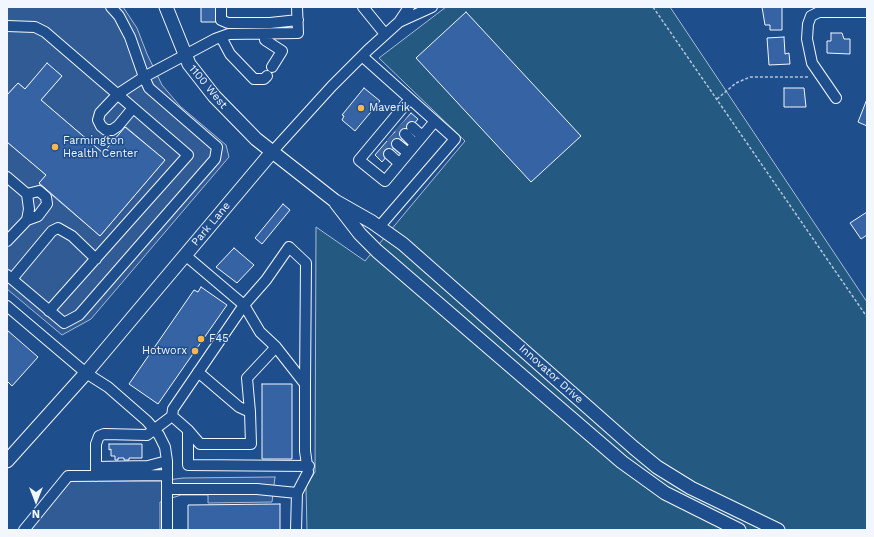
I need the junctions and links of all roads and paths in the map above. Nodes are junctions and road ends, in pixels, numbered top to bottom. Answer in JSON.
{"nodes":[{"id":1,"x":111,"y":7,"type":"edge"},
{"id":2,"x":166,"y":7,"type":"edge"},
{"id":3,"x":221,"y":7,"type":"edge"},
{"id":4,"x":297,"y":7,"type":"edge"},
{"id":5,"x":363,"y":7,"type":"edge"},
{"id":6,"x":409,"y":7,"type":"edge"},
{"id":7,"x":432,"y":7,"type":"edge"},
{"id":8,"x":653,"y":7,"type":"edge"},
{"id":9,"x":867,"y":12,"type":"edge"},
{"id":10,"x":298,"y":20,"type":"junction"},
{"id":11,"x":399,"y":22,"type":"junction"},
{"id":12,"x":7,"y":26,"type":"edge"},
{"id":13,"x":385,"y":34,"type":"junction"},
{"id":14,"x":266,"y":35,"type":"junction"},
{"id":15,"x":221,"y":37,"type":"junction"},
{"id":16,"x":184,"y":56,"type":"junction"},
{"id":17,"x":362,"y":56,"type":"junction"},
{"id":18,"x":818,"y":72,"type":"junction"},
{"id":19,"x":144,"y":77,"type":"junction"},
{"id":20,"x":118,"y":94,"type":"junction"},
{"id":21,"x":836,"y":98,"type":"dead end"},
{"id":22,"x":410,"y":99,"type":"junction"},
{"id":23,"x":717,"y":99,"type":"junction"},
{"id":24,"x":134,"y":108,"type":"junction"},
{"id":25,"x":435,"y":121,"type":"junction"},
{"id":26,"x":402,"y":124,"type":"junction"},
{"id":27,"x":390,"y":138,"type":"junction"},
{"id":28,"x":419,"y":140,"type":"junction"},
{"id":29,"x":382,"y":148,"type":"junction"},
{"id":30,"x":272,"y":152,"type":"junction"},
{"id":31,"x":408,"y":153,"type":"junction"},
{"id":32,"x":399,"y":164,"type":"junction"},
{"id":33,"x":7,"y":177,"type":"edge"},
{"id":34,"x":27,"y":194,"type":"junction"},
{"id":35,"x":335,"y":201,"type":"junction"},
{"id":36,"x":27,"y":220,"type":"junction"},
{"id":37,"x":380,"y":227,"type":"junction"},
{"id":38,"x":7,"y":241,"type":"edge"},
{"id":39,"x":185,"y":255,"type":"junction"},
{"id":40,"x":96,"y":259,"type":"junction"},
{"id":41,"x":9,"y":277,"type":"edge"},
{"id":42,"x":244,"y":305,"type":"junction"},
{"id":43,"x":7,"y":306,"type":"edge"},
{"id":44,"x":49,"y":311,"type":"junction"},
{"id":45,"x":867,"y":317,"type":"edge"},
{"id":46,"x":276,"y":347,"type":"junction"},
{"id":47,"x":198,"y":372,"type":"junction"},
{"id":48,"x":86,"y":373,"type":"junction"},
{"id":49,"x":305,"y":384,"type":"junction"},
{"id":50,"x":250,"y":412,"type":"junction"},
{"id":51,"x":172,"y":416,"type":"junction"},
{"id":52,"x":155,"y":430,"type":"junction"},
{"id":53,"x":188,"y":430,"type":"junction"},
{"id":54,"x":7,"y":461,"type":"edge"},
{"id":55,"x":167,"y":461,"type":"junction"},
{"id":56,"x":309,"y":466,"type":"junction"},
{"id":57,"x":96,"y":471,"type":"junction"},
{"id":58,"x":167,"y":475,"type":"junction"},
{"id":59,"x":167,"y":489,"type":"junction"},
{"id":60,"x":296,"y":493,"type":"junction"},
{"id":61,"x":764,"y":527,"type":"edge"},
{"id":62,"x":24,"y":530,"type":"edge"},
{"id":63,"x":167,"y":530,"type":"edge"},
{"id":64,"x":296,"y":530,"type":"edge"},
{"id":65,"x":738,"y":530,"type":"edge"},
{"id":66,"x":778,"y":530,"type":"edge"}],
"edges":[{"from":1,"to":19,"type":"street"},
{"from":2,"to":16,"type":"main road","name":"1100 West"},
{"from":3,"to":10,"type":"street"},
{"from":4,"to":10,"type":"street"},
{"from":5,"to":13,"type":"street"},
{"from":6,"to":11,"type":"street"},
{"from":7,"to":11,"type":"street","name":"Park Lane"},
{"from":8,"to":23,"type":"path"},
{"from":9,"to":18,"type":"street"},
{"from":10,"to":14,"type":"street"},
{"from":11,"to":13,"type":"street","name":"Park Lane"},
{"from":12,"to":20,"type":"street"},
{"from":13,"to":17,"type":"street","name":"Park Lane"},
{"from":14,"to":15,"type":"street"},
{"from":14,"to":15,"type":"street"},
{"from":15,"to":16,"type":"street"},
{"from":16,"to":19,"type":"street"},
{"from":16,"to":30,"type":"main road","name":"1100 West"},
{"from":17,"to":22,"type":"street"},
{"from":17,"to":30,"type":"street","name":"Park Lane"},
{"from":18,"to":21,"type":"street"},
{"from":18,"to":23,"type":"path"},
{"from":19,"to":20,"type":"street"},
{"from":19,"to":44,"type":"street"},
{"from":20,"to":24,"type":"street"},
{"from":20,"to":24,"type":"street"},
{"from":22,"to":25,"type":"street"},
{"from":22,"to":26,"type":"street"},
{"from":23,"to":45,"type":"path"},
{"from":24,"to":40,"type":"street"},
{"from":25,"to":28,"type":"street"},
{"from":25,"to":37,"type":"street"},
{"from":26,"to":27,"type":"street"},
{"from":26,"to":28,"type":"street"},
{"from":27,"to":29,"type":"street"},
{"from":27,"to":31,"type":"street"},
{"from":28,"to":31,"type":"street"},
{"from":29,"to":32,"type":"street"},
{"from":29,"to":32,"type":"street"},
{"from":30,"to":35,"type":"main road","name":"Innovator Drive"},
{"from":30,"to":39,"type":"main road","name":"Park Lane"},
{"from":31,"to":32,"type":"street"},
{"from":33,"to":34,"type":"street"},
{"from":34,"to":36,"type":"street"},
{"from":34,"to":36,"type":"street"},
{"from":35,"to":37,"type":"main road","name":"Innovator Drive"},
{"from":35,"to":65,"type":"main road","name":"Innovator Drive"},
{"from":36,"to":38,"type":"street"},
{"from":37,"to":61,"type":"main road","name":"Innovator Drive"},
{"from":39,"to":42,"type":"street"},
{"from":39,"to":48,"type":"main road","name":"Park Lane"},
{"from":40,"to":41,"type":"street"},
{"from":40,"to":44,"type":"street"},
{"from":41,"to":44,"type":"street"},
{"from":42,"to":46,"type":"street"},
{"from":42,"to":47,"type":"street"},
{"from":42,"to":49,"type":"street"},
{"from":43,"to":48,"type":"street"},
{"from":46,"to":49,"type":"street"},
{"from":46,"to":50,"type":"street"},
{"from":47,"to":50,"type":"street"},
{"from":47,"to":51,"type":"street"},
{"from":48,"to":52,"type":"street"},
{"from":48,"to":54,"type":"main road","name":"Park Lane"},
{"from":49,"to":56,"type":"street"},
{"from":50,"to":53,"type":"street"},
{"from":51,"to":52,"type":"street"},
{"from":51,"to":53,"type":"street"},
{"from":52,"to":55,"type":"street"},
{"from":52,"to":57,"type":"street"},
{"from":53,"to":56,"type":"street"},
{"from":55,"to":57,"type":"street"},
{"from":55,"to":58,"type":"street"},
{"from":56,"to":60,"type":"street"},
{"from":57,"to":58,"type":"street"},
{"from":57,"to":62,"type":"street"},
{"from":58,"to":59,"type":"street"},
{"from":59,"to":60,"type":"street"},
{"from":59,"to":63,"type":"street"},
{"from":60,"to":64,"type":"street"},
{"from":61,"to":66,"type":"main road","name":"Innovator Drive"}]}
